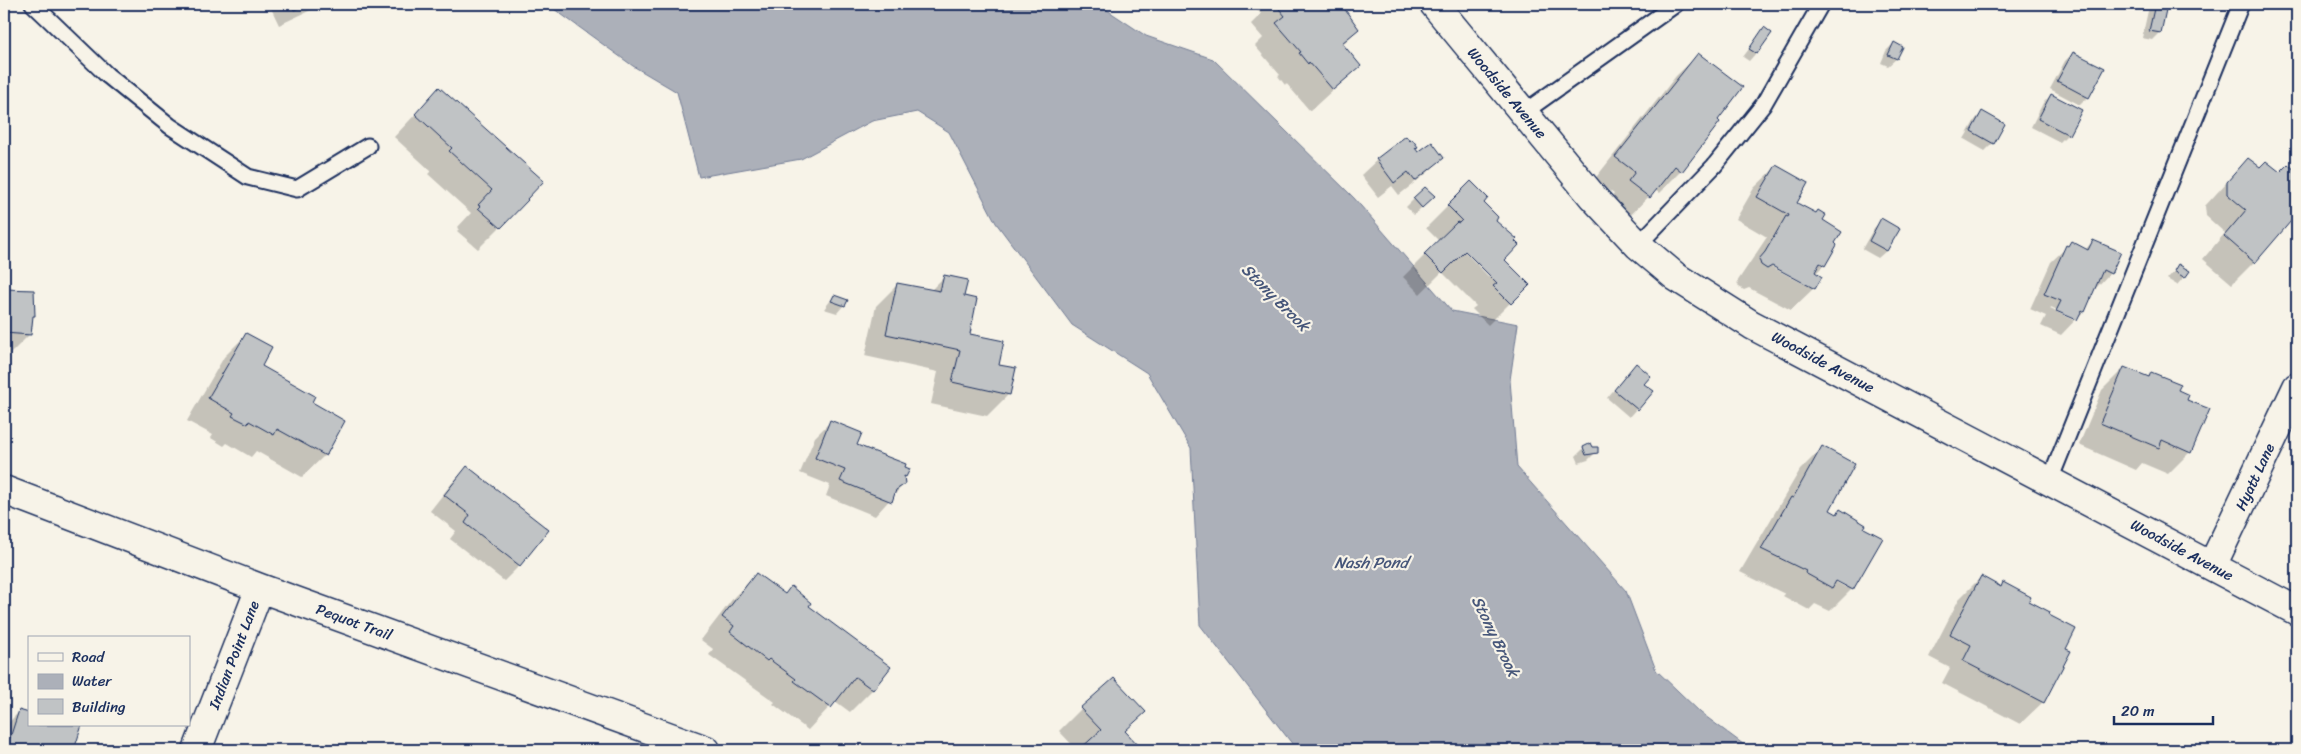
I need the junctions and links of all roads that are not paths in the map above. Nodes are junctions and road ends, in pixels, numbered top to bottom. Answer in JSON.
{"nodes":[{"id":1,"x":33,"y":4,"type":"edge"},
{"id":2,"x":1434,"y":4,"type":"edge"},
{"id":3,"x":1676,"y":4,"type":"edge"},
{"id":4,"x":1821,"y":4,"type":"edge"},
{"id":5,"x":2242,"y":4,"type":"edge"},
{"id":6,"x":1523,"y":113,"type":"junction"},
{"id":7,"x":368,"y":146,"type":"dead end"},
{"id":8,"x":1638,"y":245,"type":"junction"},
{"id":9,"x":2297,"y":387,"type":"edge"},
{"id":10,"x":2050,"y":480,"type":"junction"},
{"id":11,"x":4,"y":490,"type":"edge"},
{"id":12,"x":2212,"y":566,"type":"junction"},
{"id":13,"x":260,"y":588,"type":"junction"},
{"id":14,"x":2297,"y":611,"type":"edge"},
{"id":15,"x":197,"y":750,"type":"edge"},
{"id":16,"x":706,"y":750,"type":"edge"}],
"edges":[{"from":1,"to":7,"type":"lane"},
{"from":2,"to":6,"type":"street","name":"Woodside Avenue"},
{"from":3,"to":6,"type":"lane"},
{"from":4,"to":8,"type":"lane"},
{"from":5,"to":10,"type":"lane"},
{"from":6,"to":8,"type":"street","name":"Woodside Avenue"},
{"from":8,"to":10,"type":"street","name":"Woodside Avenue"},
{"from":9,"to":12,"type":"street","name":"Hyatt Lane"},
{"from":10,"to":12,"type":"street","name":"Woodside Avenue"},
{"from":11,"to":13,"type":"street","name":"Pequot Trail"},
{"from":12,"to":14,"type":"street","name":"Woodside Avenue"},
{"from":13,"to":15,"type":"street","name":"Indian Point Lane"},
{"from":13,"to":16,"type":"street","name":"Pequot Trail"}]}
